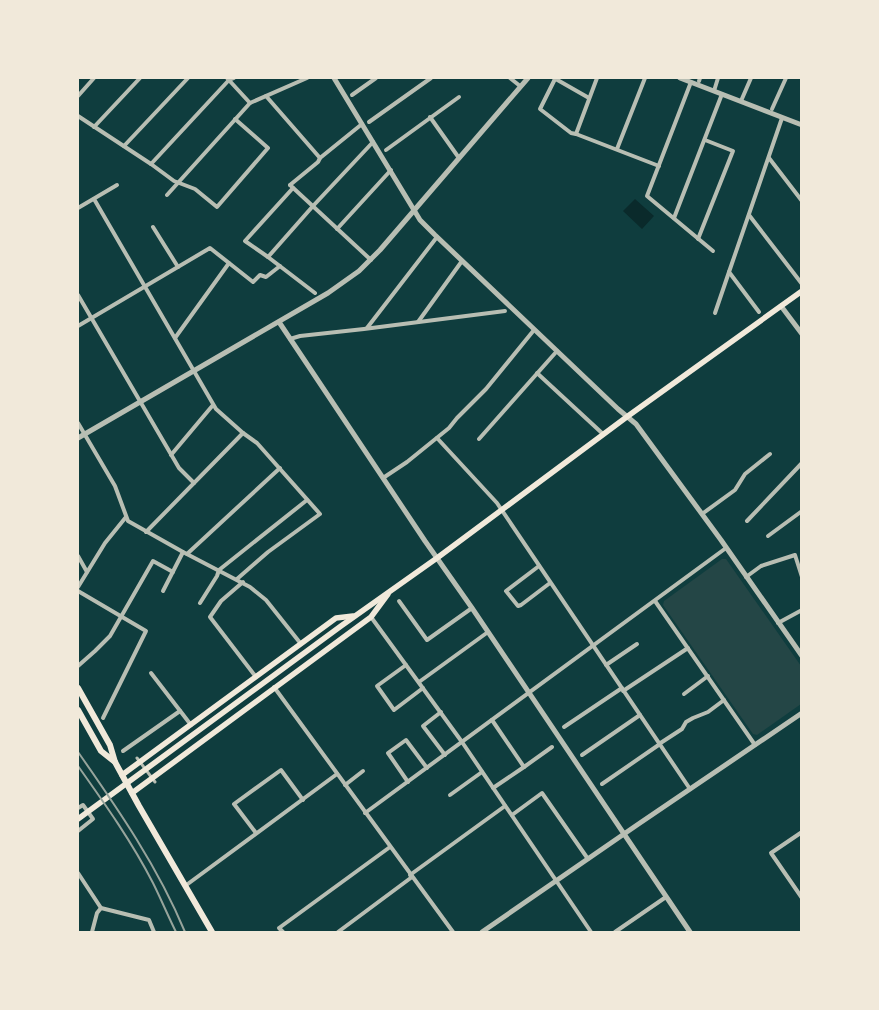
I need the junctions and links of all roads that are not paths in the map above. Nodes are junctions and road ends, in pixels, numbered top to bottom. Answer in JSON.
{"nodes":[{"id":1,"x":94,"y":78,"type":"edge"},
{"id":2,"x":140,"y":78,"type":"edge"},
{"id":3,"x":188,"y":78,"type":"edge"},
{"id":4,"x":234,"y":78,"type":"edge"},
{"id":5,"x":307,"y":78,"type":"edge"},
{"id":6,"x":334,"y":78,"type":"edge"},
{"id":7,"x":376,"y":78,"type":"edge"},
{"id":8,"x":431,"y":78,"type":"edge"},
{"id":9,"x":510,"y":78,"type":"edge"},
{"id":10,"x":528,"y":78,"type":"edge"},
{"id":11,"x":555,"y":78,"type":"edge"},
{"id":12,"x":597,"y":78,"type":"edge"},
{"id":13,"x":645,"y":78,"type":"edge"},
{"id":14,"x":680,"y":78,"type":"edge"},
{"id":15,"x":718,"y":78,"type":"edge"},
{"id":16,"x":751,"y":78,"type":"edge"},
{"id":17,"x":786,"y":78,"type":"edge"},
{"id":18,"x":228,"y":79,"type":"edge"},
{"id":19,"x":691,"y":82,"type":"junction"},
{"id":20,"x":520,"y":86,"type":"junction"},
{"id":21,"x":714,"y":91,"type":"junction"},
{"id":22,"x":722,"y":94,"type":"junction"},
{"id":23,"x":352,"y":95,"type":"dead end"},
{"id":24,"x":78,"y":96,"type":"edge"},
{"id":25,"x":266,"y":96,"type":"junction"},
{"id":26,"x":459,"y":97,"type":"dead end"},
{"id":27,"x":589,"y":98,"type":"junction"},
{"id":28,"x":741,"y":101,"type":"junction"},
{"id":29,"x":250,"y":103,"type":"junction"},
{"id":30,"x":772,"y":109,"type":"dead end"},
{"id":31,"x":78,"y":116,"type":"edge"},
{"id":32,"x":430,"y":118,"type":"junction"},
{"id":33,"x":782,"y":118,"type":"junction"},
{"id":34,"x":235,"y":119,"type":"junction"},
{"id":35,"x":369,"y":122,"type":"dead end"},
{"id":36,"x":362,"y":124,"type":"junction"},
{"id":37,"x":802,"y":125,"type":"edge"},
{"id":38,"x":94,"y":127,"type":"junction"},
{"id":39,"x":576,"y":134,"type":"junction"},
{"id":40,"x":705,"y":140,"type":"junction"},
{"id":41,"x":373,"y":142,"type":"junction"},
{"id":42,"x":124,"y":146,"type":"junction"},
{"id":43,"x":617,"y":149,"type":"junction"},
{"id":44,"x":386,"y":150,"type":"dead end"},
{"id":45,"x":320,"y":158,"type":"junction"},
{"id":46,"x":459,"y":158,"type":"junction"},
{"id":47,"x":769,"y":158,"type":"junction"},
{"id":48,"x":150,"y":164,"type":"junction"},
{"id":49,"x":659,"y":166,"type":"junction"},
{"id":50,"x":391,"y":170,"type":"junction"},
{"id":51,"x":177,"y":182,"type":"junction"},
{"id":52,"x":117,"y":185,"type":"dead end"},
{"id":53,"x":291,"y":186,"type":"junction"},
{"id":54,"x":167,"y":195,"type":"dead end"},
{"id":55,"x":94,"y":199,"type":"junction"},
{"id":56,"x":802,"y":201,"type":"edge"},
{"id":57,"x":313,"y":206,"type":"junction"},
{"id":58,"x":78,"y":208,"type":"edge"},
{"id":59,"x":415,"y":210,"type":"junction"},
{"id":60,"x":749,"y":215,"type":"junction"},
{"id":61,"x":674,"y":218,"type":"junction"},
{"id":62,"x":153,"y":227,"type":"dead end"},
{"id":63,"x":337,"y":229,"type":"junction"},
{"id":64,"x":436,"y":237,"type":"junction"},
{"id":65,"x":698,"y":239,"type":"junction"},
{"id":66,"x":712,"y":251,"type":"dead end"},
{"id":67,"x":268,"y":257,"type":"junction"},
{"id":68,"x":371,"y":260,"type":"junction"},
{"id":69,"x":462,"y":262,"type":"junction"},
{"id":70,"x":228,"y":263,"type":"junction"},
{"id":71,"x":280,"y":266,"type":"junction"},
{"id":72,"x":178,"y":267,"type":"junction"},
{"id":73,"x":729,"y":272,"type":"junction"},
{"id":74,"x":802,"y":284,"type":"edge"},
{"id":75,"x":145,"y":286,"type":"junction"},
{"id":76,"x":802,"y":291,"type":"edge"},
{"id":77,"x":315,"y":292,"type":"dead end"},
{"id":78,"x":78,"y":295,"type":"edge"},
{"id":79,"x":781,"y":306,"type":"junction"},
{"id":80,"x":505,"y":311,"type":"dead end"},
{"id":81,"x":759,"y":312,"type":"dead end"},
{"id":82,"x":715,"y":313,"type":"dead end"},
{"id":83,"x":91,"y":318,"type":"junction"},
{"id":84,"x":279,"y":322,"type":"junction"},
{"id":85,"x":418,"y":322,"type":"junction"},
{"id":86,"x":78,"y":326,"type":"edge"},
{"id":87,"x":367,"y":328,"type":"junction"},
{"id":88,"x":534,"y":330,"type":"junction"},
{"id":89,"x":802,"y":334,"type":"edge"},
{"id":90,"x":174,"y":338,"type":"junction"},
{"id":91,"x":290,"y":338,"type":"junction"},
{"id":92,"x":556,"y":351,"type":"junction"},
{"id":93,"x":193,"y":371,"type":"junction"},
{"id":94,"x":537,"y":373,"type":"junction"},
{"id":95,"x":140,"y":402,"type":"junction"},
{"id":96,"x":213,"y":405,"type":"junction"},
{"id":97,"x":628,"y":416,"type":"junction"},
{"id":98,"x":78,"y":423,"type":"edge"},
{"id":99,"x":243,"y":433,"type":"junction"},
{"id":100,"x":84,"y":434,"type":"junction"},
{"id":101,"x":603,"y":434,"type":"junction"},
{"id":102,"x":78,"y":438,"type":"edge"},
{"id":103,"x":437,"y":438,"type":"junction"},
{"id":104,"x":479,"y":439,"type":"dead end"},
{"id":105,"x":770,"y":454,"type":"dead end"},
{"id":106,"x":171,"y":455,"type":"junction"},
{"id":107,"x":802,"y":463,"type":"edge"},
{"id":108,"x":280,"y":468,"type":"junction"},
{"id":109,"x":384,"y":478,"type":"junction"},
{"id":110,"x":194,"y":483,"type":"junction"},
{"id":111,"x":307,"y":500,"type":"junction"},
{"id":112,"x":501,"y":510,"type":"junction"},
{"id":113,"x":802,"y":512,"type":"edge"},
{"id":114,"x":320,"y":514,"type":"junction"},
{"id":115,"x":702,"y":514,"type":"junction"},
{"id":116,"x":126,"y":517,"type":"junction"},
{"id":117,"x":323,"y":518,"type":"dead end"},
{"id":118,"x":747,"y":521,"type":"dead end"},
{"id":119,"x":146,"y":532,"type":"junction"},
{"id":120,"x":768,"y":536,"type":"dead end"},
{"id":121,"x":726,"y":548,"type":"junction"},
{"id":122,"x":185,"y":553,"type":"junction"},
{"id":123,"x":802,"y":554,"type":"edge"},
{"id":124,"x":78,"y":556,"type":"edge"},
{"id":125,"x":795,"y":556,"type":"junction"},
{"id":126,"x":437,"y":558,"type":"junction"},
{"id":127,"x":539,"y":566,"type":"junction"},
{"id":128,"x":219,"y":570,"type":"junction"},
{"id":129,"x":87,"y":572,"type":"junction"},
{"id":130,"x":173,"y":572,"type":"junction"},
{"id":131,"x":746,"y":576,"type":"junction"},
{"id":132,"x":802,"y":577,"type":"edge"},
{"id":133,"x":237,"y":579,"type":"junction"},
{"id":134,"x":243,"y":582,"type":"junction"},
{"id":135,"x":550,"y":584,"type":"junction"},
{"id":136,"x":78,"y":587,"type":"edge"},
{"id":137,"x":393,"y":589,"type":"junction"},
{"id":138,"x":78,"y":591,"type":"edge"},
{"id":139,"x":163,"y":592,"type":"dead end"},
{"id":140,"x":399,"y":601,"type":"dead end"},
{"id":141,"x":655,"y":601,"type":"junction"},
{"id":142,"x":200,"y":603,"type":"dead end"},
{"id":143,"x":472,"y":608,"type":"junction"},
{"id":144,"x":802,"y":610,"type":"edge"},
{"id":145,"x":121,"y":616,"type":"junction"},
{"id":146,"x":355,"y":616,"type":"junction"},
{"id":147,"x":371,"y":617,"type":"junction"},
{"id":148,"x":778,"y":623,"type":"junction"},
{"id":149,"x":488,"y":632,"type":"junction"},
{"id":150,"x":301,"y":644,"type":"junction"},
{"id":151,"x":637,"y":644,"type":"dead end"},
{"id":152,"x":593,"y":646,"type":"junction"},
{"id":153,"x":688,"y":648,"type":"junction"},
{"id":154,"x":802,"y":656,"type":"edge"},
{"id":155,"x":406,"y":665,"type":"junction"},
{"id":156,"x":606,"y":665,"type":"junction"},
{"id":157,"x":78,"y":666,"type":"edge"},
{"id":158,"x":151,"y":673,"type":"dead end"},
{"id":159,"x":708,"y":676,"type":"junction"},
{"id":160,"x":256,"y":677,"type":"junction"},
{"id":161,"x":418,"y":682,"type":"junction"},
{"id":162,"x":274,"y":687,"type":"junction"},
{"id":163,"x":78,"y":688,"type":"edge"},
{"id":164,"x":423,"y":688,"type":"junction"},
{"id":165,"x":623,"y":689,"type":"junction"},
{"id":166,"x":528,"y":693,"type":"junction"},
{"id":167,"x":684,"y":694,"type":"dead end"},
{"id":168,"x":724,"y":700,"type":"junction"},
{"id":169,"x":78,"y":710,"type":"edge"},
{"id":170,"x":180,"y":711,"type":"junction"},
{"id":171,"x":440,"y":712,"type":"junction"},
{"id":172,"x":802,"y":713,"type":"edge"},
{"id":173,"x":640,"y":715,"type":"junction"},
{"id":174,"x":104,"y":718,"type":"dead end"},
{"id":175,"x":492,"y":720,"type":"junction"},
{"id":176,"x":191,"y":725,"type":"junction"},
{"id":177,"x":564,"y":727,"type":"dead end"},
{"id":178,"x":462,"y":742,"type":"junction"},
{"id":179,"x":660,"y":744,"type":"junction"},
{"id":180,"x":755,"y":745,"type":"junction"},
{"id":181,"x":552,"y":747,"type":"dead end"},
{"id":182,"x":123,"y":751,"type":"dead end"},
{"id":183,"x":445,"y":755,"type":"junction"},
{"id":184,"x":582,"y":755,"type":"dead end"},
{"id":185,"x":137,"y":758,"type":"dead end"},
{"id":186,"x":115,"y":762,"type":"junction"},
{"id":187,"x":524,"y":767,"type":"junction"},
{"id":188,"x":427,"y":768,"type":"junction"},
{"id":189,"x":363,"y":771,"type":"dead end"},
{"id":190,"x":482,"y":772,"type":"junction"},
{"id":191,"x":337,"y":774,"type":"junction"},
{"id":192,"x":122,"y":775,"type":"junction"},
{"id":193,"x":155,"y":782,"type":"dead end"},
{"id":194,"x":408,"y":782,"type":"junction"},
{"id":195,"x":602,"y":784,"type":"dead end"},
{"id":196,"x":345,"y":785,"type":"junction"},
{"id":197,"x":493,"y":788,"type":"junction"},
{"id":198,"x":690,"y":789,"type":"junction"},
{"id":199,"x":132,"y":793,"type":"junction"},
{"id":200,"x":450,"y":795,"type":"dead end"},
{"id":201,"x":303,"y":800,"type":"junction"},
{"id":202,"x":505,"y":806,"type":"junction"},
{"id":203,"x":78,"y":808,"type":"edge"},
{"id":204,"x":365,"y":813,"type":"junction"},
{"id":205,"x":512,"y":815,"type":"junction"},
{"id":206,"x":78,"y":819,"type":"edge"},
{"id":207,"x":78,"y":831,"type":"edge"},
{"id":208,"x":802,"y":832,"type":"edge"},
{"id":209,"x":256,"y":834,"type":"junction"},
{"id":210,"x":624,"y":834,"type":"junction"},
{"id":211,"x":390,"y":846,"type":"junction"},
{"id":212,"x":588,"y":859,"type":"junction"},
{"id":213,"x":78,"y":873,"type":"edge"},
{"id":214,"x":411,"y":876,"type":"junction"},
{"id":215,"x":556,"y":881,"type":"junction"},
{"id":216,"x":185,"y":886,"type":"junction"},
{"id":217,"x":666,"y":897,"type":"junction"},
{"id":218,"x":802,"y":898,"type":"edge"},
{"id":219,"x":101,"y":908,"type":"junction"},
{"id":220,"x":92,"y":932,"type":"edge"},
{"id":221,"x":154,"y":932,"type":"edge"},
{"id":222,"x":212,"y":932,"type":"edge"},
{"id":223,"x":283,"y":932,"type":"edge"},
{"id":224,"x":338,"y":932,"type":"edge"},
{"id":225,"x":453,"y":932,"type":"edge"},
{"id":226,"x":482,"y":932,"type":"edge"},
{"id":227,"x":591,"y":932,"type":"edge"},
{"id":228,"x":614,"y":932,"type":"edge"},
{"id":229,"x":690,"y":932,"type":"edge"}],
"edges":[{"from":1,"to":24,"type":"street"},
{"from":2,"to":38,"type":"street"},
{"from":3,"to":42,"type":"street"},
{"from":4,"to":18,"type":"street"},
{"from":5,"to":25,"type":"street"},
{"from":6,"to":36,"type":"street"},
{"from":7,"to":23,"type":"street"},
{"from":8,"to":35,"type":"street"},
{"from":9,"to":20,"type":"street"},
{"from":10,"to":20,"type":"street"},
{"from":11,"to":27,"type":"street"},
{"from":11,"to":39,"type":"street"},
{"from":12,"to":27,"type":"street"},
{"from":13,"to":43,"type":"street"},
{"from":14,"to":19,"type":"street"},
{"from":15,"to":21,"type":"street"},
{"from":16,"to":28,"type":"street"},
{"from":17,"to":30,"type":"street"},
{"from":18,"to":29,"type":"street"},
{"from":18,"to":48,"type":"street"},
{"from":19,"to":21,"type":"street"},
{"from":19,"to":49,"type":"street"},
{"from":20,"to":46,"type":"street"},
{"from":21,"to":22,"type":"street"},
{"from":22,"to":28,"type":"street"},
{"from":22,"to":40,"type":"street"},
{"from":25,"to":29,"type":"street"},
{"from":25,"to":45,"type":"street"},
{"from":26,"to":32,"type":"street"},
{"from":27,"to":39,"type":"street"},
{"from":28,"to":33,"type":"street"},
{"from":29,"to":34,"type":"street"},
{"from":31,"to":38,"type":"street"},
{"from":32,"to":44,"type":"street"},
{"from":32,"to":46,"type":"street"},
{"from":33,"to":37,"type":"street"},
{"from":33,"to":47,"type":"street"},
{"from":34,"to":51,"type":"street"},
{"from":34,"to":51,"type":"street"},
{"from":36,"to":41,"type":"street"},
{"from":36,"to":45,"type":"street"},
{"from":38,"to":42,"type":"street"},
{"from":39,"to":43,"type":"street"},
{"from":40,"to":61,"type":"street"},
{"from":40,"to":65,"type":"street"},
{"from":41,"to":50,"type":"street"},
{"from":41,"to":57,"type":"street"},
{"from":42,"to":48,"type":"street"},
{"from":43,"to":49,"type":"street"},
{"from":45,"to":53,"type":"street"},
{"from":46,"to":59,"type":"street"},
{"from":47,"to":56,"type":"street"},
{"from":47,"to":60,"type":"street"},
{"from":48,"to":51,"type":"street"},
{"from":49,"to":61,"type":"street"},
{"from":50,"to":59,"type":"street"},
{"from":50,"to":63,"type":"street"},
{"from":51,"to":54,"type":"street"},
{"from":52,"to":55,"type":"street"},
{"from":53,"to":57,"type":"street"},
{"from":53,"to":67,"type":"street"},
{"from":55,"to":58,"type":"street"},
{"from":55,"to":75,"type":"street"},
{"from":57,"to":63,"type":"street"},
{"from":57,"to":67,"type":"street"},
{"from":59,"to":64,"type":"street"},
{"from":59,"to":68,"type":"street"},
{"from":60,"to":73,"type":"street"},
{"from":60,"to":74,"type":"street"},
{"from":61,"to":65,"type":"street"},
{"from":62,"to":72,"type":"street"},
{"from":63,"to":68,"type":"street"},
{"from":64,"to":69,"type":"street"},
{"from":64,"to":87,"type":"street"},
{"from":65,"to":66,"type":"street"},
{"from":67,"to":71,"type":"street"},
{"from":68,"to":84,"type":"street"},
{"from":69,"to":85,"type":"street"},
{"from":69,"to":88,"type":"street"},
{"from":70,"to":71,"type":"street"},
{"from":70,"to":72,"type":"street"},
{"from":70,"to":90,"type":"street"},
{"from":71,"to":77,"type":"street"},
{"from":72,"to":75,"type":"street"},
{"from":73,"to":81,"type":"street"},
{"from":73,"to":82,"type":"street"},
{"from":75,"to":83,"type":"street"},
{"from":75,"to":90,"type":"street"},
{"from":76,"to":79,"type":"main road"},
{"from":78,"to":83,"type":"street"},
{"from":79,"to":89,"type":"street"},
{"from":79,"to":97,"type":"main road"},
{"from":80,"to":85,"type":"street"},
{"from":83,"to":86,"type":"street"},
{"from":83,"to":95,"type":"street"},
{"from":84,"to":91,"type":"street"},
{"from":84,"to":93,"type":"street"},
{"from":85,"to":87,"type":"street"},
{"from":87,"to":91,"type":"street"},
{"from":88,"to":92,"type":"street"},
{"from":88,"to":103,"type":"street"},
{"from":90,"to":93,"type":"street"},
{"from":91,"to":109,"type":"street"},
{"from":92,"to":94,"type":"street"},
{"from":92,"to":97,"type":"street"},
{"from":93,"to":95,"type":"street"},
{"from":93,"to":96,"type":"street"},
{"from":94,"to":101,"type":"street"},
{"from":94,"to":104,"type":"street"},
{"from":95,"to":100,"type":"street"},
{"from":95,"to":106,"type":"street"},
{"from":96,"to":99,"type":"street"},
{"from":96,"to":106,"type":"street"},
{"from":97,"to":101,"type":"main road"},
{"from":97,"to":115,"type":"street"},
{"from":98,"to":100,"type":"street"},
{"from":99,"to":108,"type":"street"},
{"from":99,"to":110,"type":"street"},
{"from":100,"to":102,"type":"street"},
{"from":100,"to":116,"type":"street"},
{"from":101,"to":112,"type":"main road"},
{"from":103,"to":109,"type":"street"},
{"from":103,"to":112,"type":"street"},
{"from":105,"to":115,"type":"street"},
{"from":106,"to":110,"type":"street"},
{"from":107,"to":118,"type":"street"},
{"from":108,"to":111,"type":"street"},
{"from":108,"to":122,"type":"street"},
{"from":109,"to":126,"type":"street"},
{"from":110,"to":119,"type":"street"},
{"from":111,"to":114,"type":"street"},
{"from":111,"to":128,"type":"street"},
{"from":112,"to":126,"type":"main road"},
{"from":112,"to":127,"type":"street"},
{"from":113,"to":120,"type":"street"},
{"from":114,"to":117,"type":"street"},
{"from":114,"to":133,"type":"street"},
{"from":115,"to":121,"type":"street"},
{"from":116,"to":119,"type":"street"},
{"from":116,"to":129,"type":"street"},
{"from":119,"to":122,"type":"street"},
{"from":121,"to":131,"type":"street"},
{"from":121,"to":141,"type":"street"},
{"from":122,"to":128,"type":"street"},
{"from":122,"to":130,"type":"street"},
{"from":123,"to":125,"type":"street"},
{"from":124,"to":129,"type":"street"},
{"from":125,"to":131,"type":"street"},
{"from":125,"to":132,"type":"street"},
{"from":126,"to":137,"type":"main road"},
{"from":126,"to":143,"type":"street"},
{"from":127,"to":135,"type":"street"},
{"from":127,"to":135,"type":"street"},
{"from":128,"to":133,"type":"street"},
{"from":128,"to":142,"type":"street"},
{"from":129,"to":136,"type":"street"},
{"from":130,"to":139,"type":"street"},
{"from":130,"to":145,"type":"street"},
{"from":131,"to":148,"type":"street"},
{"from":133,"to":134,"type":"street"},
{"from":134,"to":150,"type":"street"},
{"from":134,"to":160,"type":"street"},
{"from":135,"to":152,"type":"street"},
{"from":137,"to":146,"type":"main road"},
{"from":137,"to":147,"type":"main road"},
{"from":138,"to":145,"type":"street"},
{"from":140,"to":143,"type":"street"},
{"from":141,"to":152,"type":"street"},
{"from":141,"to":153,"type":"street"},
{"from":143,"to":149,"type":"street"},
{"from":144,"to":148,"type":"street"},
{"from":145,"to":157,"type":"street"},
{"from":145,"to":174,"type":"street"},
{"from":146,"to":150,"type":"main road"},
{"from":146,"to":206,"type":"main road"},
{"from":147,"to":155,"type":"street"},
{"from":147,"to":162,"type":"main road"},
{"from":148,"to":154,"type":"street"},
{"from":149,"to":161,"type":"street"},
{"from":149,"to":166,"type":"street"},
{"from":150,"to":160,"type":"main road"},
{"from":151,"to":156,"type":"street"},
{"from":152,"to":156,"type":"street"},
{"from":152,"to":166,"type":"street"},
{"from":153,"to":159,"type":"street"},
{"from":153,"to":165,"type":"street"},
{"from":155,"to":161,"type":"street"},
{"from":155,"to":164,"type":"street"},
{"from":156,"to":165,"type":"street"},
{"from":158,"to":170,"type":"street"},
{"from":159,"to":167,"type":"street"},
{"from":159,"to":168,"type":"street"},
{"from":160,"to":176,"type":"main road"},
{"from":161,"to":164,"type":"street"},
{"from":162,"to":191,"type":"street"},
{"from":162,"to":199,"type":"main road"},
{"from":163,"to":186,"type":"highway"},
{"from":164,"to":171,"type":"street"},
{"from":165,"to":173,"type":"street"},
{"from":165,"to":177,"type":"street"},
{"from":166,"to":175,"type":"street"},
{"from":166,"to":210,"type":"street"},
{"from":168,"to":179,"type":"street"},
{"from":168,"to":180,"type":"street"},
{"from":169,"to":186,"type":"highway"},
{"from":170,"to":176,"type":"street"},
{"from":170,"to":182,"type":"street"},
{"from":171,"to":178,"type":"street"},
{"from":171,"to":183,"type":"street"},
{"from":172,"to":180,"type":"street"},
{"from":173,"to":179,"type":"street"},
{"from":173,"to":184,"type":"street"},
{"from":175,"to":178,"type":"street"},
{"from":175,"to":187,"type":"street"},
{"from":176,"to":192,"type":"main road"},
{"from":178,"to":183,"type":"street"},
{"from":178,"to":190,"type":"street"},
{"from":179,"to":195,"type":"street"},
{"from":179,"to":198,"type":"street"},
{"from":180,"to":198,"type":"street"},
{"from":181,"to":187,"type":"street"},
{"from":183,"to":188,"type":"street"},
{"from":185,"to":193,"type":"street"},
{"from":186,"to":192,"type":"highway"},
{"from":187,"to":197,"type":"street"},
{"from":188,"to":194,"type":"street"},
{"from":188,"to":194,"type":"street"},
{"from":189,"to":196,"type":"street"},
{"from":190,"to":197,"type":"street"},
{"from":190,"to":200,"type":"street"},
{"from":191,"to":196,"type":"street"},
{"from":191,"to":201,"type":"street"},
{"from":192,"to":199,"type":"highway"},
{"from":194,"to":204,"type":"street"},
{"from":196,"to":204,"type":"street"},
{"from":197,"to":202,"type":"street"},
{"from":198,"to":210,"type":"street"},
{"from":199,"to":216,"type":"highway"},
{"from":201,"to":209,"type":"street"},
{"from":201,"to":209,"type":"street"},
{"from":202,"to":205,"type":"street"},
{"from":202,"to":214,"type":"street"},
{"from":203,"to":207,"type":"street"},
{"from":204,"to":211,"type":"street"},
{"from":205,"to":212,"type":"street"},
{"from":205,"to":215,"type":"street"},
{"from":208,"to":218,"type":"street"},
{"from":209,"to":216,"type":"street"},
{"from":210,"to":212,"type":"street"},
{"from":210,"to":217,"type":"street"},
{"from":211,"to":214,"type":"street"},
{"from":211,"to":223,"type":"street"},
{"from":212,"to":215,"type":"street"},
{"from":213,"to":219,"type":"street"},
{"from":214,"to":224,"type":"street"},
{"from":214,"to":225,"type":"street"},
{"from":215,"to":226,"type":"street"},
{"from":215,"to":227,"type":"street"},
{"from":216,"to":222,"type":"highway"},
{"from":217,"to":228,"type":"street"},
{"from":217,"to":229,"type":"street"},
{"from":219,"to":220,"type":"street"},
{"from":219,"to":221,"type":"street"}]}
